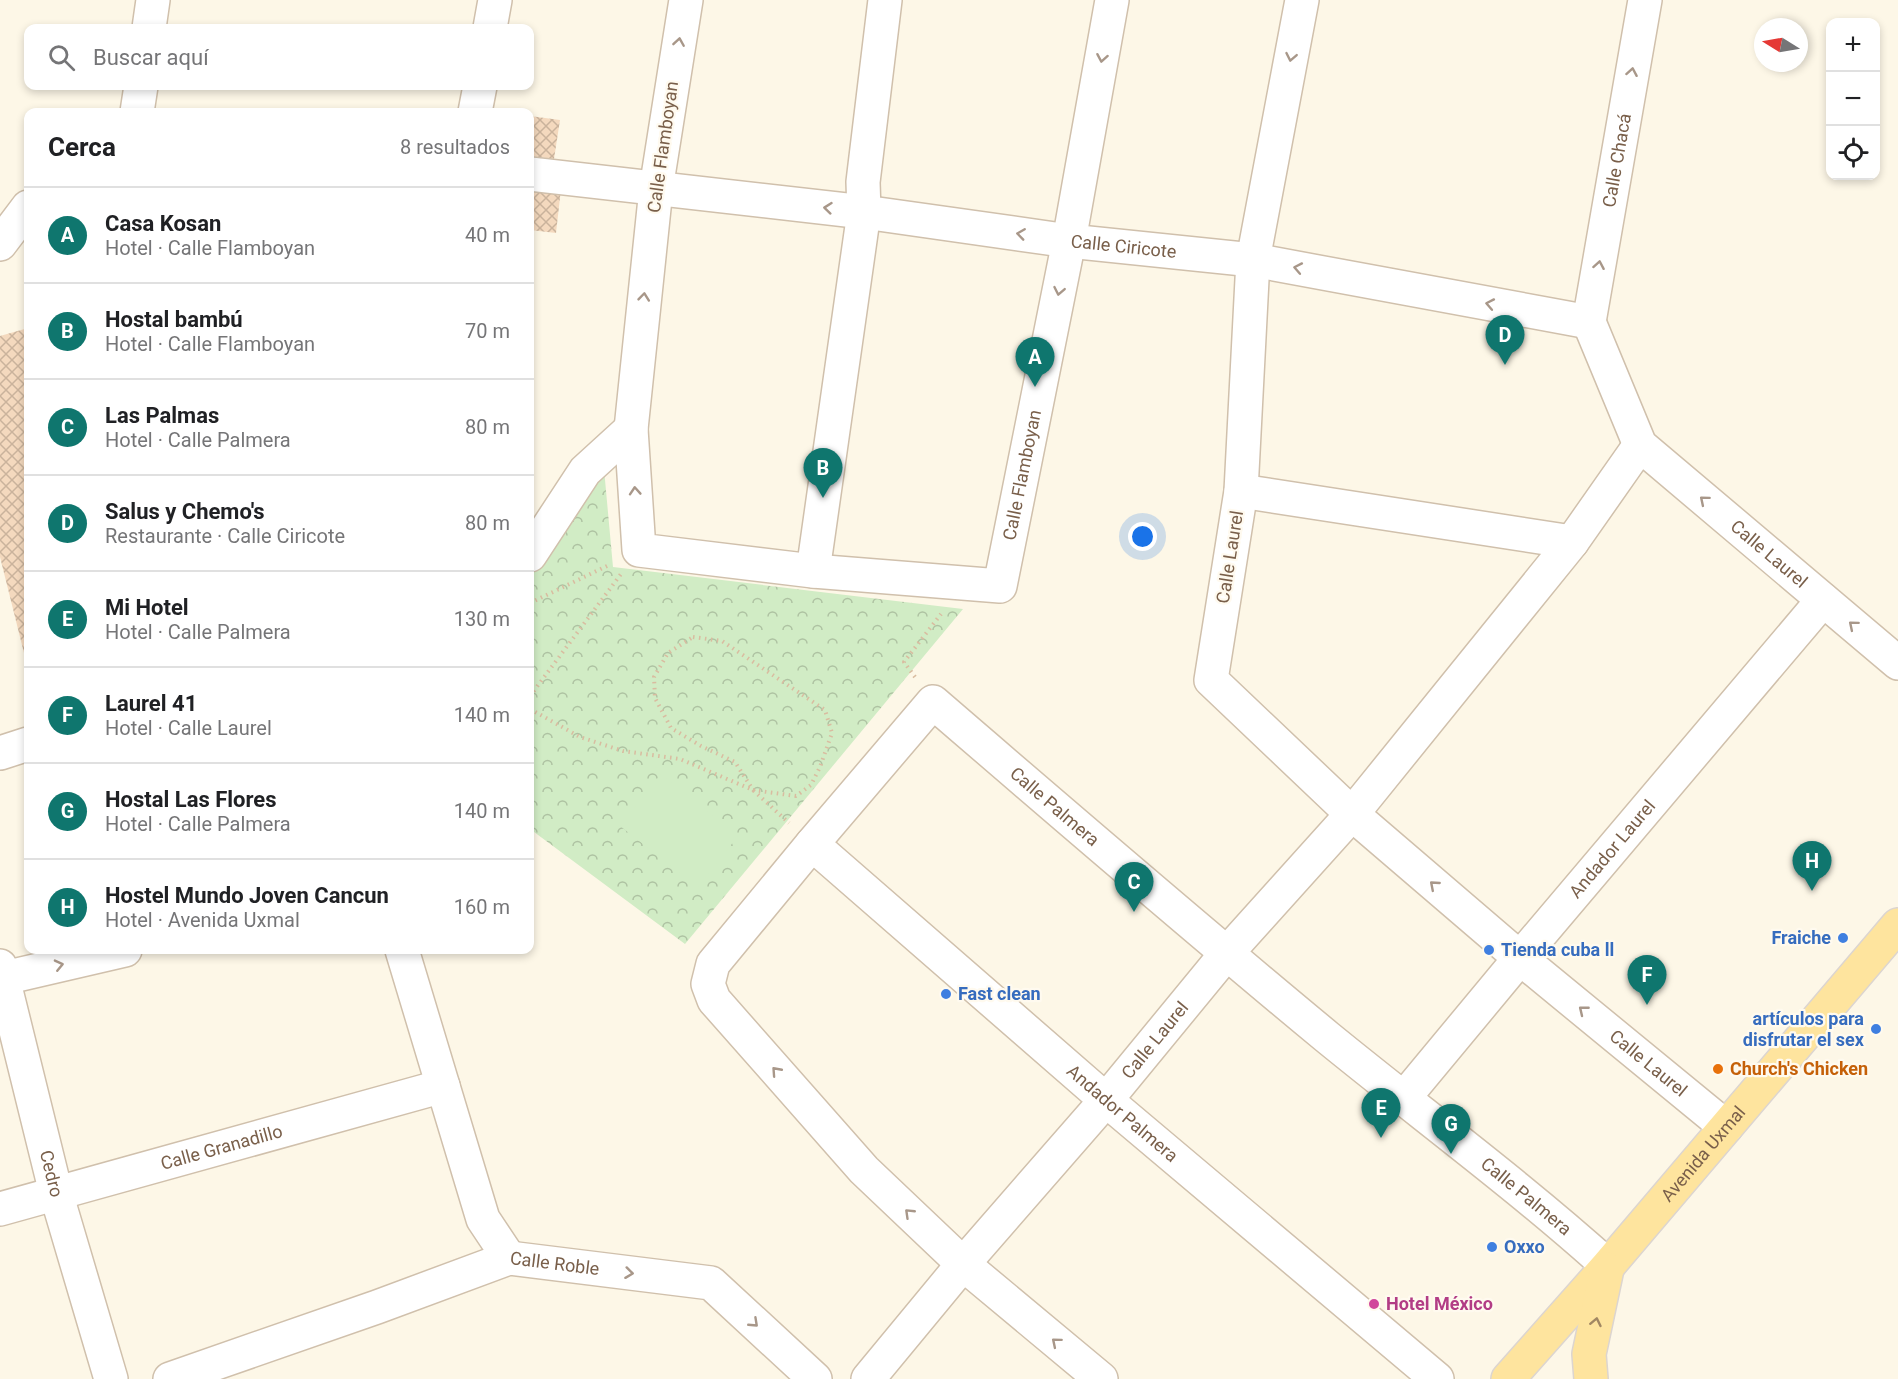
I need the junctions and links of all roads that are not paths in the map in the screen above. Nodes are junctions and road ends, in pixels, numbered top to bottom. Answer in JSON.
{"nodes":[{"id":1,"x":153,"y":0,"type":"edge"},
{"id":2,"x":495,"y":0,"type":"edge"},
{"id":3,"x":686,"y":0,"type":"edge"},
{"id":4,"x":885,"y":0,"type":"edge"},
{"id":5,"x":1112,"y":0,"type":"edge"},
{"id":6,"x":1302,"y":0,"type":"edge"},
{"id":7,"x":1645,"y":0,"type":"edge"},
{"id":8,"x":150,"y":24,"type":"edge"},
{"id":9,"x":491,"y":24,"type":"edge"},
{"id":10,"x":140,"y":90,"type":"edge"},
{"id":11,"x":479,"y":90,"type":"edge"},
{"id":12,"x":138,"y":108,"type":"edge"},
{"id":13,"x":476,"y":108,"type":"edge"},
{"id":14,"x":534,"y":174,"type":"edge"},
{"id":15,"x":656,"y":189,"type":"junction"},
{"id":16,"x":24,"y":212,"type":"edge"},
{"id":17,"x":864,"y":212,"type":"junction"},
{"id":18,"x":2,"y":237,"type":"edge"},
{"id":19,"x":1069,"y":241,"type":"junction"},
{"id":20,"x":1253,"y":260,"type":"junction"},
{"id":21,"x":1589,"y":322,"type":"junction"},
{"id":22,"x":631,"y":429,"type":"junction"},
{"id":23,"x":1640,"y":445,"type":"junction"},
{"id":24,"x":1241,"y":491,"type":"junction"},
{"id":25,"x":1572,"y":542,"type":"junction"},
{"id":26,"x":534,"y":549,"type":"edge"},
{"id":27,"x":813,"y":571,"type":"junction"},
{"id":28,"x":1823,"y":600,"type":"junction"},
{"id":29,"x":1898,"y":663,"type":"edge"},
{"id":30,"x":24,"y":745,"type":"edge"},
{"id":31,"x":0,"y":753,"type":"edge"},
{"id":32,"x":1352,"y":814,"type":"junction"},
{"id":33,"x":812,"y":844,"type":"junction"},
{"id":34,"x":1898,"y":925,"type":"edge"},
{"id":35,"x":105,"y":954,"type":"edge"},
{"id":36,"x":403,"y":954,"type":"edge"},
{"id":37,"x":1226,"y":954,"type":"junction"},
{"id":38,"x":1520,"y":958,"type":"junction"},
{"id":39,"x":1,"y":975,"type":"edge"},
{"id":40,"x":443,"y":1086,"type":"junction"},
{"id":41,"x":1403,"y":1099,"type":"junction"},
{"id":42,"x":1107,"y":1100,"type":"junction"},
{"id":43,"x":1726,"y":1127,"type":"junction"},
{"id":44,"x":56,"y":1193,"type":"junction"},
{"id":45,"x":0,"y":1209,"type":"edge"},
{"id":46,"x":509,"y":1258,"type":"junction"},
{"id":47,"x":963,"y":1264,"type":"junction"},
{"id":48,"x":1608,"y":1266,"type":"junction"},
{"id":49,"x":1523,"y":1375,"type":"edge"},
{"id":50,"x":111,"y":1379,"type":"edge"},
{"id":51,"x":170,"y":1379,"type":"edge"},
{"id":52,"x":815,"y":1379,"type":"edge"},
{"id":53,"x":868,"y":1379,"type":"edge"},
{"id":54,"x":1101,"y":1379,"type":"edge"},
{"id":55,"x":1437,"y":1379,"type":"edge"},
{"id":56,"x":1591,"y":1379,"type":"edge"}],
"edges":[{"from":1,"to":8,"type":"street"},
{"from":2,"to":9,"type":"street"},
{"from":15,"to":3,"type":"street","name":"Calle Flamboyan","one_way":true},
{"from":4,"to":17,"type":"street"},
{"from":5,"to":19,"type":"street","name":"Calle Flamboyan","one_way":true},
{"from":6,"to":20,"type":"street","one_way":true},
{"from":21,"to":7,"type":"street","name":"Calle Chacá","one_way":true},
{"from":10,"to":12,"type":"street"},
{"from":11,"to":13,"type":"street"},
{"from":14,"to":15,"type":"street","name":"Calle Ciricote"},
{"from":17,"to":15,"type":"street","name":"Calle Ciricote","one_way":true},
{"from":22,"to":15,"type":"street","name":"Calle Flamboyan","one_way":true},
{"from":16,"to":18,"type":"street"},
{"from":19,"to":17,"type":"street","name":"Calle Ciricote","one_way":true},
{"from":17,"to":27,"type":"street"},
{"from":19,"to":20,"type":"street","name":"Calle Ciricote"},
{"from":19,"to":27,"type":"street","name":"Calle Flamboyan","one_way":true},
{"from":21,"to":20,"type":"street","name":"Calle Ciricote","one_way":true},
{"from":20,"to":24,"type":"street","name":"Calle Laurel"},
{"from":21,"to":23,"type":"street","name":"Calle Laurel"},
{"from":22,"to":26,"type":"street"},
{"from":27,"to":22,"type":"street","name":"Calle Flamboyan","one_way":true},
{"from":23,"to":25,"type":"street","name":"Calle Laurel"},
{"from":28,"to":23,"type":"street","name":"Calle Laurel","one_way":true},
{"from":24,"to":25,"type":"street","name":"Calle Laurel"},
{"from":24,"to":32,"type":"street","name":"Calle Laurel"},
{"from":25,"to":32,"type":"street","name":"Calle Laurel"},
{"from":29,"to":28,"type":"street","name":"Calle Laurel","one_way":true},
{"from":28,"to":38,"type":"street","name":"Andador Laurel"},
{"from":30,"to":31,"type":"street"},
{"from":32,"to":37,"type":"street","name":"Calle Laurel"},
{"from":38,"to":32,"type":"street","name":"Calle Laurel","one_way":true},
{"from":33,"to":37,"type":"street","name":"Calle Palmera"},
{"from":33,"to":42,"type":"street","name":"Andador Palmera"},
{"from":47,"to":33,"type":"street","one_way":true},
{"from":34,"to":43,"type":"main road","name":"Avenida Uxmal"},
{"from":39,"to":35,"type":"street","one_way":true},
{"from":36,"to":40,"type":"street"},
{"from":37,"to":41,"type":"street","name":"Calle Palmera"},
{"from":37,"to":42,"type":"street","name":"Calle Laurel"},
{"from":38,"to":41,"type":"street","name":"Andador Laurel"},
{"from":43,"to":38,"type":"street","name":"Calle Laurel","one_way":true},
{"from":39,"to":44,"type":"street","name":"Cedro"},
{"from":40,"to":44,"type":"street","name":"Calle Granadillo"},
{"from":40,"to":46,"type":"street"},
{"from":41,"to":48,"type":"street","name":"Calle Palmera"},
{"from":42,"to":47,"type":"street","name":"Calle Laurel"},
{"from":42,"to":55,"type":"street","name":"Andador Palmera"},
{"from":43,"to":48,"type":"main road","name":"Avenida Uxmal"},
{"from":44,"to":45,"type":"street","name":"Calle Granadillo"},
{"from":44,"to":50,"type":"street","name":"Cedro"},
{"from":46,"to":51,"type":"street","name":"Calle Roble"},
{"from":46,"to":52,"type":"street","name":"Calle Roble","one_way":true},
{"from":47,"to":53,"type":"street","name":"Calle Laurel"},
{"from":54,"to":47,"type":"street","one_way":true},
{"from":48,"to":49,"type":"main road","name":"Avenida Uxmal"},
{"from":56,"to":48,"type":"main road","one_way":true}]}
